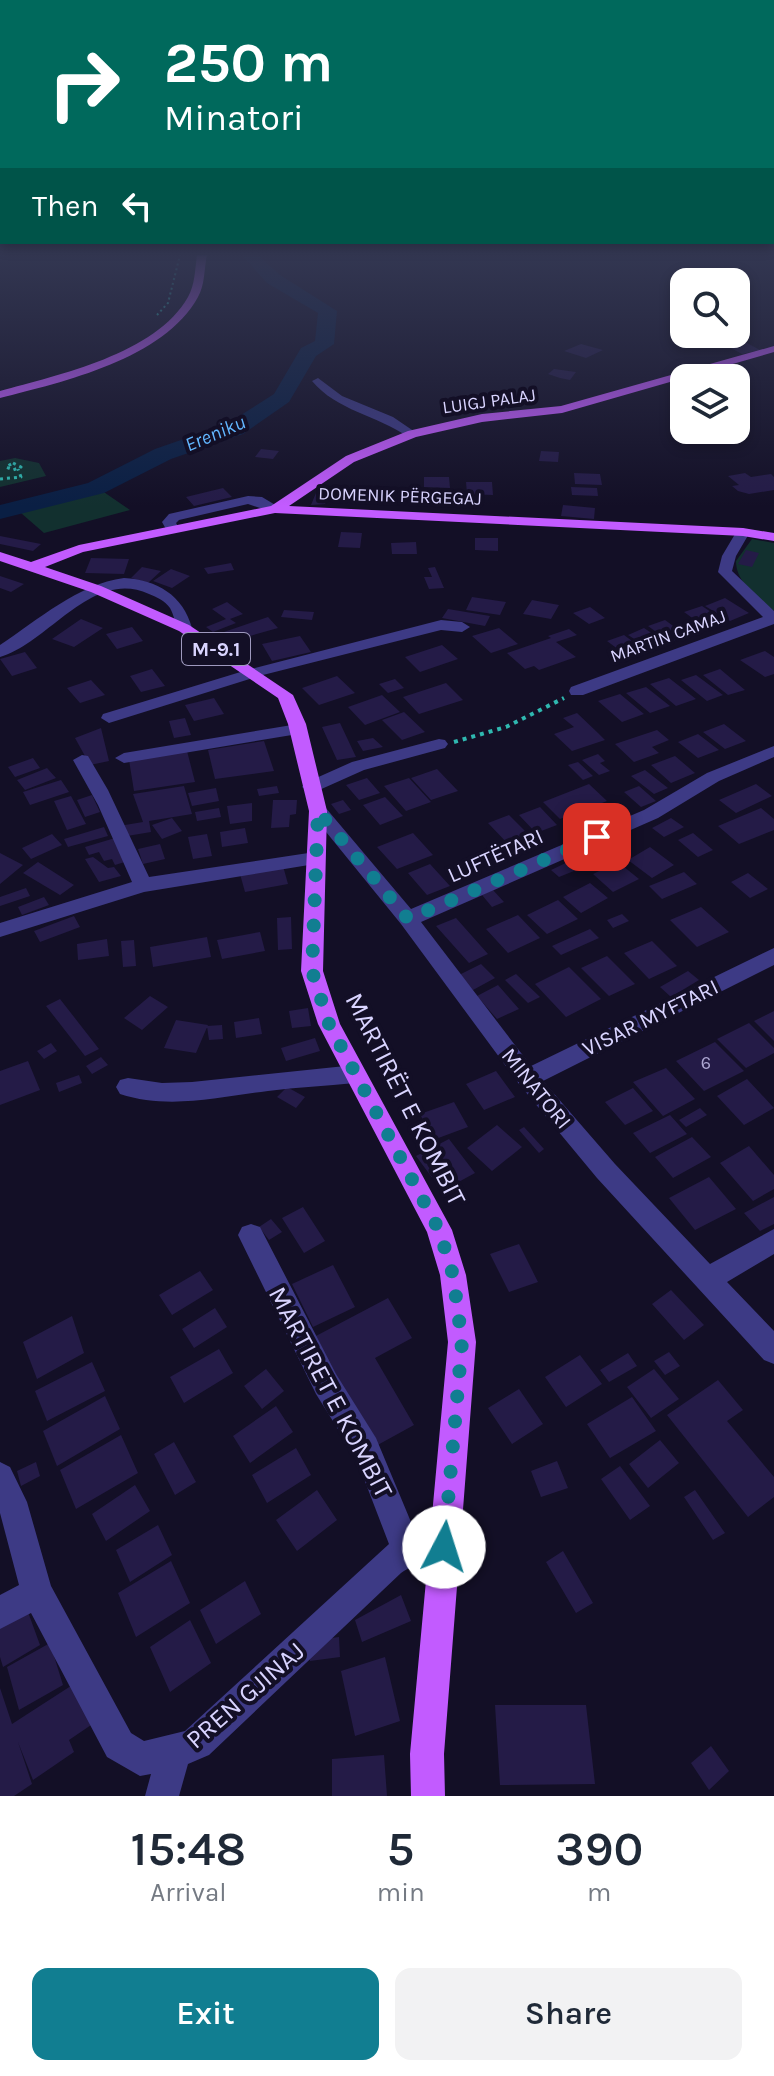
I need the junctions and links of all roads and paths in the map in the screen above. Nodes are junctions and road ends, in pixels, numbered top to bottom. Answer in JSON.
{"nodes":[{"id":1,"x":131,"y":339,"type":"edge"},
{"id":2,"x":146,"y":339,"type":"edge"},
{"id":3,"x":774,"y":349,"type":"edge"},
{"id":4,"x":318,"y":381,"type":"dead end"},
{"id":5,"x":0,"y":388,"type":"edge"},
{"id":6,"x":0,"y":395,"type":"edge"},
{"id":7,"x":412,"y":434,"type":"junction"},
{"id":8,"x":0,"y":470,"type":"edge"},
{"id":9,"x":0,"y":479,"type":"edge"},
{"id":10,"x":275,"y":509,"type":"junction"},
{"id":11,"x":743,"y":532,"type":"junction"},
{"id":12,"x":774,"y":537,"type":"edge"},
{"id":13,"x":0,"y":556,"type":"edge"},
{"id":14,"x":31,"y":567,"type":"junction"},
{"id":15,"x":96,"y":589,"type":"junction"},
{"id":16,"x":773,"y":619,"type":"edge"},
{"id":17,"x":462,"y":627,"type":"dead end"},
{"id":18,"x":0,"y":652,"type":"edge"},
{"id":19,"x":253,"y":673,"type":"junction"},
{"id":20,"x":577,"y":691,"type":"joint"},
{"id":21,"x":109,"y":718,"type":"dead end"},
{"id":22,"x":298,"y":729,"type":"junction"},
{"id":23,"x":439,"y":744,"type":"joint"},
{"id":24,"x":774,"y":751,"type":"edge"},
{"id":25,"x":124,"y":758,"type":"dead end"},
{"id":26,"x":82,"y":760,"type":"dead end"},
{"id":27,"x":314,"y":799,"type":"junction"},
{"id":28,"x":315,"y":858,"type":"junction"},
{"id":29,"x":143,"y":885,"type":"junction"},
{"id":30,"x":408,"y":919,"type":"junction"},
{"id":31,"x":0,"y":930,"type":"edge"},
{"id":32,"x":774,"y":956,"type":"edge"},
{"id":33,"x":355,"y":1074,"type":"junction"},
{"id":34,"x":527,"y":1078,"type":"junction"},
{"id":35,"x":128,"y":1087,"type":"dead end"},
{"id":36,"x":251,"y":1235,"type":"dead end"},
{"id":37,"x":774,"y":1240,"type":"edge"},
{"id":38,"x":707,"y":1280,"type":"junction"},
{"id":39,"x":774,"y":1351,"type":"edge"},
{"id":40,"x":0,"y":1477,"type":"edge"},
{"id":41,"x":444,"y":1547,"type":"junction"},
{"id":42,"x":406,"y":1550,"type":"junction"},
{"id":43,"x":37,"y":1592,"type":"junction"},
{"id":44,"x":0,"y":1613,"type":"edge"},
{"id":45,"x":174,"y":1753,"type":"junction"},
{"id":46,"x":162,"y":1796,"type":"edge"},
{"id":47,"x":428,"y":1796,"type":"edge"}],
"edges":[{"from":1,"to":5,"type":"main road"},
{"from":2,"to":6,"type":"main road"},
{"from":3,"to":7,"type":"main road","name":"LUIGJ PALAJ"},
{"from":4,"to":7,"type":"street"},
{"from":7,"to":10,"type":"main road","name":"LUIGJ PALAJ"},
{"from":8,"to":9,"type":"path"},
{"from":10,"to":11,"type":"main road","name":"DOMENIK PËRGEGAJ"},
{"from":10,"to":14,"type":"main road","name":"DOMENIK PËRGEGAJ"},
{"from":11,"to":12,"type":"main road","name":"DOMENIK PËRGEGAJ"},
{"from":11,"to":16,"type":"street","name":"MARTIN CAMAJ"},
{"from":13,"to":14,"type":"main road","number":"M-9.1"},
{"from":14,"to":15,"type":"main road","name":"MARTIRËT E KOMBIT","number":"M-9.1"},
{"from":15,"to":18,"type":"street"},
{"from":15,"to":19,"type":"main road","name":"MARTIRËT E KOMBIT","number":"M-9.1"},
{"from":16,"to":20,"type":"street","name":"MARTIN CAMAJ"},
{"from":17,"to":19,"type":"street"},
{"from":19,"to":21,"type":"street"},
{"from":19,"to":22,"type":"main road","name":"MARTIRËT E KOMBIT","number":"M-9.1"},
{"from":20,"to":23,"type":"path"},
{"from":22,"to":25,"type":"street"},
{"from":22,"to":27,"type":"main road","name":"MARTIRËT E KOMBIT","number":"M-9.1"},
{"from":23,"to":27,"type":"street"},
{"from":24,"to":30,"type":"street","name":"LUFTËTARI"},
{"from":26,"to":29,"type":"street"},
{"from":27,"to":28,"type":"main road","name":"MARTIRËT E KOMBIT","number":"M-9.1"},
{"from":27,"to":30,"type":"street","name":"MINATORI"},
{"from":28,"to":29,"type":"street"},
{"from":28,"to":33,"type":"main road","name":"MARTIRËT E KOMBIT","number":"M-9.1"},
{"from":29,"to":31,"type":"street"},
{"from":30,"to":34,"type":"street","name":"MINATORI"},
{"from":32,"to":34,"type":"street","name":"VISAR MYFTARI"},
{"from":33,"to":35,"type":"street"},
{"from":33,"to":41,"type":"main road","name":"MARTIRËT E KOMBIT","number":"M-9.1"},
{"from":34,"to":38,"type":"street","name":"MINATORI"},
{"from":36,"to":42,"type":"street","name":"MARTIRET E KOMBIT"},
{"from":37,"to":38,"type":"street"},
{"from":38,"to":39,"type":"street","name":"MINATORI"},
{"from":40,"to":43,"type":"street","name":"PREN GJINAJ"},
{"from":41,"to":42,"type":"street"},
{"from":41,"to":47,"type":"main road","name":"MARTIRËT E KOMBIT","number":"M-9.1"},
{"from":42,"to":45,"type":"street","name":"PREN GJINAJ"},
{"from":43,"to":44,"type":"street"},
{"from":43,"to":45,"type":"street","name":"PREN GJINAJ"},
{"from":45,"to":46,"type":"street"}]}
